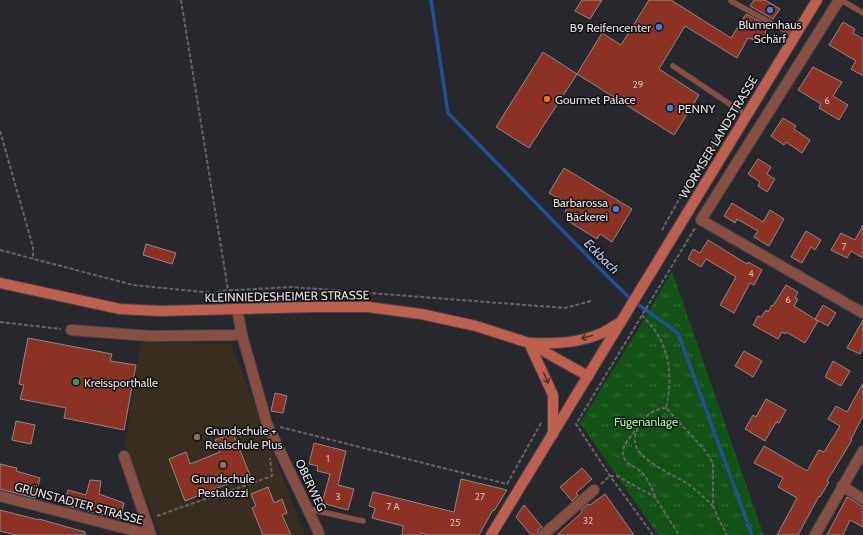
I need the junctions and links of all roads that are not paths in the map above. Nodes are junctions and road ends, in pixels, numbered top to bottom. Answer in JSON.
{"nodes":[{"id":1,"x":817,"y":0,"type":"edge"},
{"id":2,"x":840,"y":0,"type":"edge"},
{"id":3,"x":731,"y":1,"type":"dead end"},
{"id":4,"x":863,"y":13,"type":"edge"},
{"id":5,"x":795,"y":36,"type":"junction"},
{"id":6,"x":673,"y":66,"type":"dead end"},
{"id":7,"x":746,"y":115,"type":"junction"},
{"id":8,"x":0,"y":283,"type":"edge"},
{"id":9,"x":236,"y":309,"type":"junction"},
{"id":10,"x":863,"y":313,"type":"edge"},
{"id":11,"x":622,"y":321,"type":"junction"},
{"id":12,"x":71,"y":330,"type":"road end"},
{"id":13,"x":242,"y":335,"type":"junction"},
{"id":14,"x":529,"y":343,"type":"junction"},
{"id":15,"x":588,"y":376,"type":"junction"},
{"id":16,"x":553,"y":434,"type":"junction"},
{"id":17,"x":863,"y":451,"type":"edge"},
{"id":18,"x":124,"y":456,"type":"dead end"},
{"id":19,"x":842,"y":486,"type":"junction"},
{"id":20,"x":594,"y":490,"type":"dead end"},
{"id":21,"x":0,"y":496,"type":"edge"},
{"id":22,"x":863,"y":498,"type":"edge"},
{"id":23,"x":307,"y":508,"type":"junction"},
{"id":24,"x":363,"y":521,"type":"dead end"},
{"id":25,"x":319,"y":533,"type":"dead end"},
{"id":26,"x":151,"y":535,"type":"edge"},
{"id":27,"x":491,"y":535,"type":"edge"},
{"id":28,"x":543,"y":535,"type":"edge"},
{"id":29,"x":815,"y":535,"type":"edge"}],
"edges":[{"from":1,"to":5,"type":"main road","name":"WORMSER LANDSTRASSE"},
{"from":2,"to":4,"type":"lane"},
{"from":2,"to":10,"type":"street"},
{"from":3,"to":5,"type":"lane"},
{"from":5,"to":7,"type":"main road","name":"WORMSER LANDSTRASSE"},
{"from":6,"to":7,"type":"lane"},
{"from":7,"to":11,"type":"main road","name":"WORMSER LANDSTRASSE"},
{"from":8,"to":9,"type":"main road","name":"KLEINNIEDESHEIMER STRASSE"},
{"from":9,"to":13,"type":"street","name":"OBERWEG"},
{"from":9,"to":14,"type":"main road","name":"KLEINNIEDESHEIMER STRASSE"},
{"from":11,"to":14,"type":"main road","one_way":true},
{"from":11,"to":15,"type":"main road","name":"WORMSER LANDSTRASSE"},
{"from":12,"to":13,"type":"street"},
{"from":13,"to":23,"type":"street","name":"OBERWEG"},
{"from":14,"to":15,"type":"main road","name":"KLEINNIEDESHEIMER STRASSE"},
{"from":14,"to":16,"type":"main road","one_way":true},
{"from":15,"to":16,"type":"main road","name":"WORMSER LANDSTRASSE"},
{"from":16,"to":27,"type":"main road","name":"WORMSER LANDSTRASSE"},
{"from":17,"to":19,"type":"street"},
{"from":18,"to":26,"type":"street"},
{"from":19,"to":22,"type":"street"},
{"from":19,"to":29,"type":"street"},
{"from":20,"to":28,"type":"street"},
{"from":21,"to":26,"type":"street","name":"GRÜNSTADTER STRASSE"},
{"from":23,"to":24,"type":"lane"},
{"from":23,"to":25,"type":"street","name":"OBERWEG"}]}
